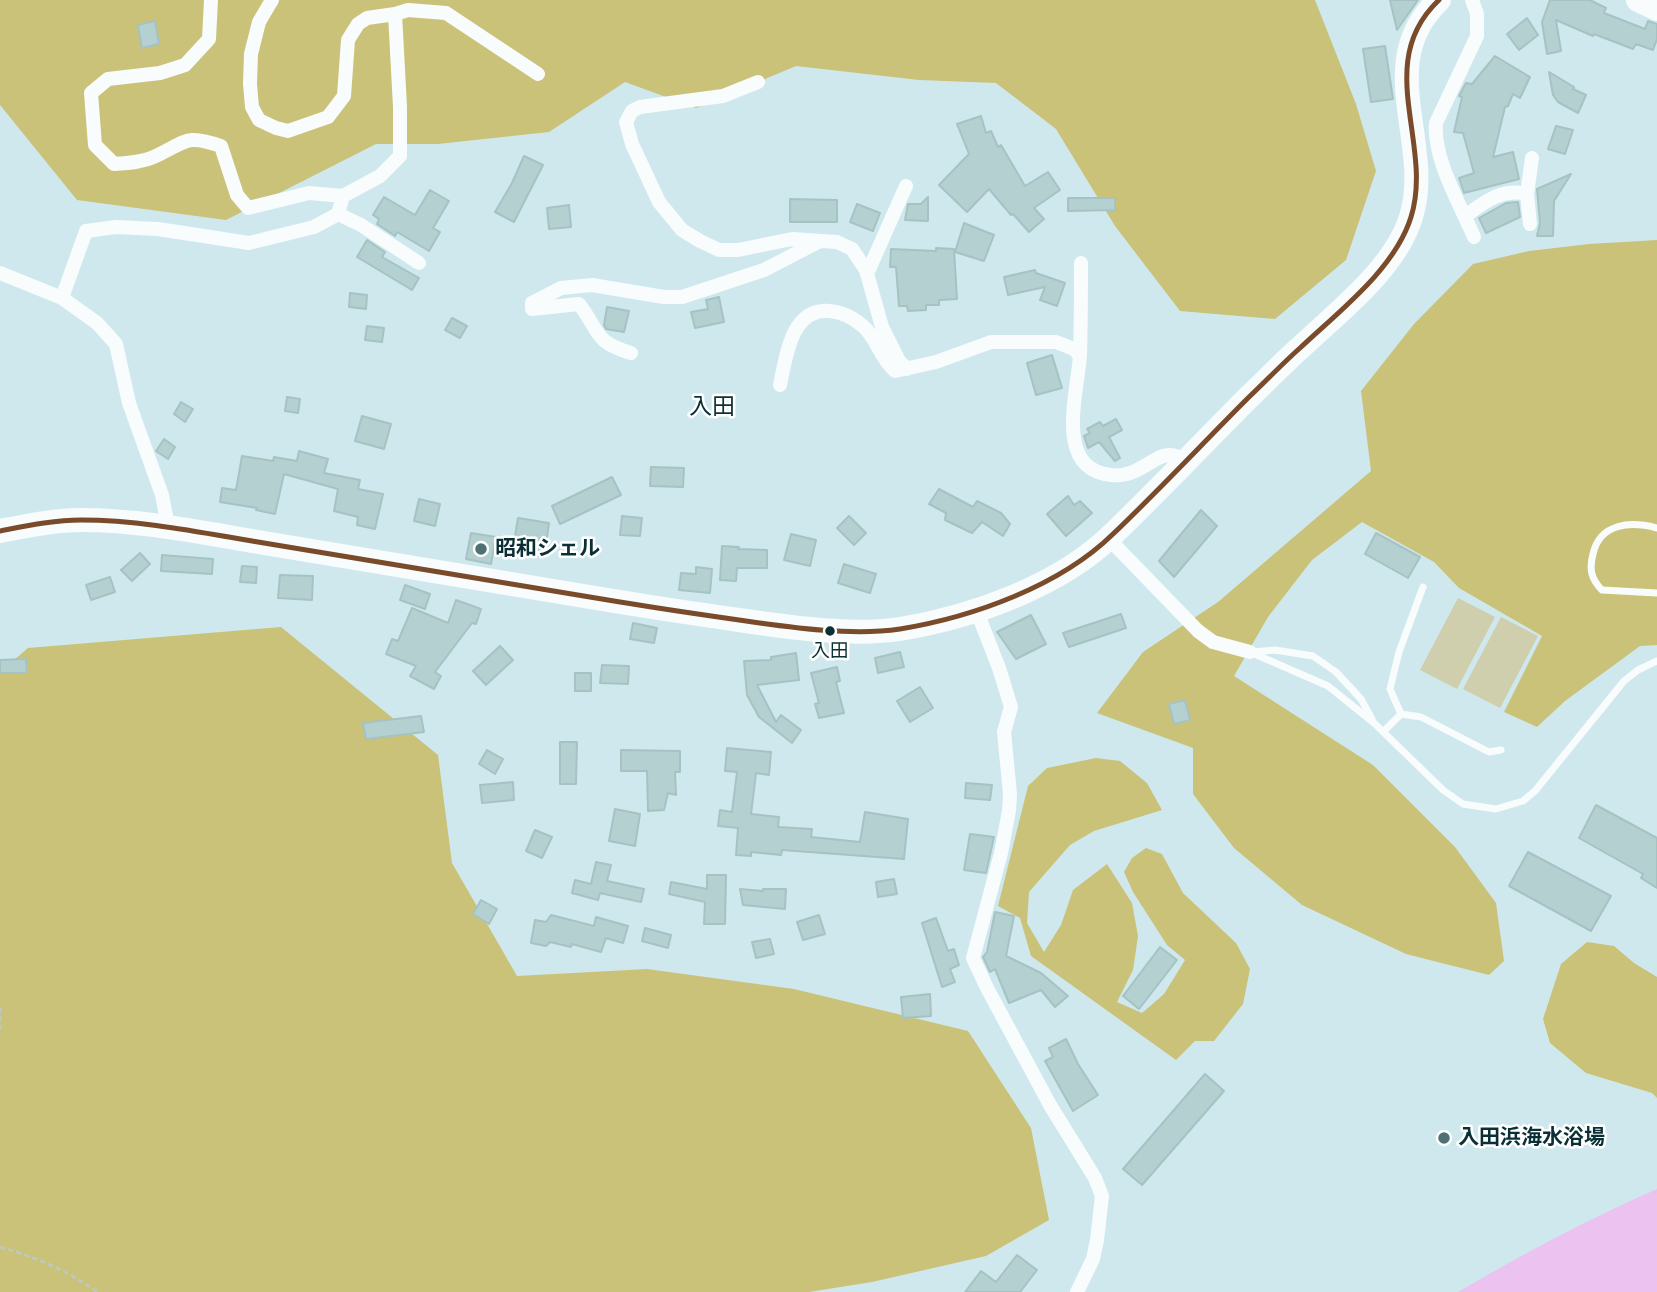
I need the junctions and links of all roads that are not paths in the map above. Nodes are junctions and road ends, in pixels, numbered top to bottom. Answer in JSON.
{"nodes":[{"id":1,"x":211,"y":0,"type":"edge"},
{"id":2,"x":272,"y":0,"type":"edge"},
{"id":3,"x":1439,"y":0,"type":"edge"},
{"id":4,"x":1472,"y":0,"type":"edge"},
{"id":5,"x":1638,"y":0,"type":"edge"},
{"id":6,"x":1657,"y":9,"type":"edge"},
{"id":7,"x":395,"y":14,"type":"junction"},
{"id":8,"x":538,"y":74,"type":"dead end"},
{"id":9,"x":758,"y":82,"type":"dead end"},
{"id":10,"x":1532,"y":158,"type":"dead end"},
{"id":11,"x":906,"y":186,"type":"dead end"},
{"id":12,"x":1527,"y":194,"type":"junction"},
{"id":13,"x":344,"y":196,"type":"junction"},
{"id":14,"x":338,"y":214,"type":"junction"},
{"id":15,"x":1465,"y":216,"type":"junction"},
{"id":16,"x":1530,"y":224,"type":"dead end"},
{"id":17,"x":1474,"y":237,"type":"dead end"},
{"id":18,"x":821,"y":240,"type":"junction"},
{"id":19,"x":419,"y":263,"type":"dead end"},
{"id":20,"x":1081,"y":263,"type":"dead end"},
{"id":21,"x":0,"y":273,"type":"edge"},
{"id":22,"x":867,"y":274,"type":"junction"},
{"id":23,"x":62,"y":298,"type":"junction"},
{"id":24,"x":631,"y":353,"type":"dead end"},
{"id":25,"x":1080,"y":356,"type":"junction"},
{"id":26,"x":907,"y":369,"type":"junction"},
{"id":27,"x":780,"y":385,"type":"dead end"},
{"id":28,"x":1186,"y":460,"type":"junction"},
{"id":29,"x":169,"y":526,"type":"junction"},
{"id":30,"x":1657,"y":528,"type":"edge"},
{"id":31,"x":0,"y":531,"type":"edge"},
{"id":32,"x":1109,"y":538,"type":"junction"},
{"id":33,"x":1423,"y":587,"type":"dead end"},
{"id":34,"x":1657,"y":593,"type":"edge"},
{"id":35,"x":975,"y":609,"type":"junction"},
{"id":36,"x":1250,"y":652,"type":"junction"},
{"id":37,"x":1657,"y":661,"type":"edge"},
{"id":38,"x":1401,"y":714,"type":"junction"},
{"id":39,"x":1374,"y":723,"type":"junction"},
{"id":40,"x":1383,"y":732,"type":"junction"},
{"id":41,"x":1501,"y":750,"type":"dead end"},
{"id":42,"x":1077,"y":1292,"type":"edge"}],
"edges":[{"from":1,"to":13,"type":"street"},
{"from":2,"to":7,"type":"street"},
{"from":3,"to":28,"type":"highway"},
{"from":4,"to":15,"type":"street"},
{"from":5,"to":6,"type":"highway"},
{"from":7,"to":8,"type":"street"},
{"from":7,"to":13,"type":"street"},
{"from":9,"to":18,"type":"street"},
{"from":10,"to":12,"type":"street"},
{"from":11,"to":22,"type":"street"},
{"from":12,"to":15,"type":"street"},
{"from":12,"to":16,"type":"street"},
{"from":13,"to":14,"type":"street"},
{"from":14,"to":19,"type":"street"},
{"from":14,"to":23,"type":"street"},
{"from":15,"to":17,"type":"street"},
{"from":18,"to":22,"type":"street"},
{"from":18,"to":24,"type":"street"},
{"from":20,"to":25,"type":"street"},
{"from":21,"to":23,"type":"street"},
{"from":22,"to":26,"type":"street"},
{"from":23,"to":29,"type":"street"},
{"from":25,"to":26,"type":"street"},
{"from":25,"to":28,"type":"street"},
{"from":26,"to":27,"type":"street"},
{"from":28,"to":32,"type":"highway"},
{"from":29,"to":31,"type":"highway"},
{"from":29,"to":35,"type":"highway"},
{"from":30,"to":34,"type":"lane"},
{"from":32,"to":35,"type":"highway"},
{"from":32,"to":36,"type":"street"},
{"from":33,"to":38,"type":"lane"},
{"from":35,"to":42,"type":"street"},
{"from":36,"to":39,"type":"lane"},
{"from":36,"to":39,"type":"lane"},
{"from":37,"to":40,"type":"lane"},
{"from":38,"to":40,"type":"lane"},
{"from":38,"to":41,"type":"lane"},
{"from":39,"to":40,"type":"lane"}]}
